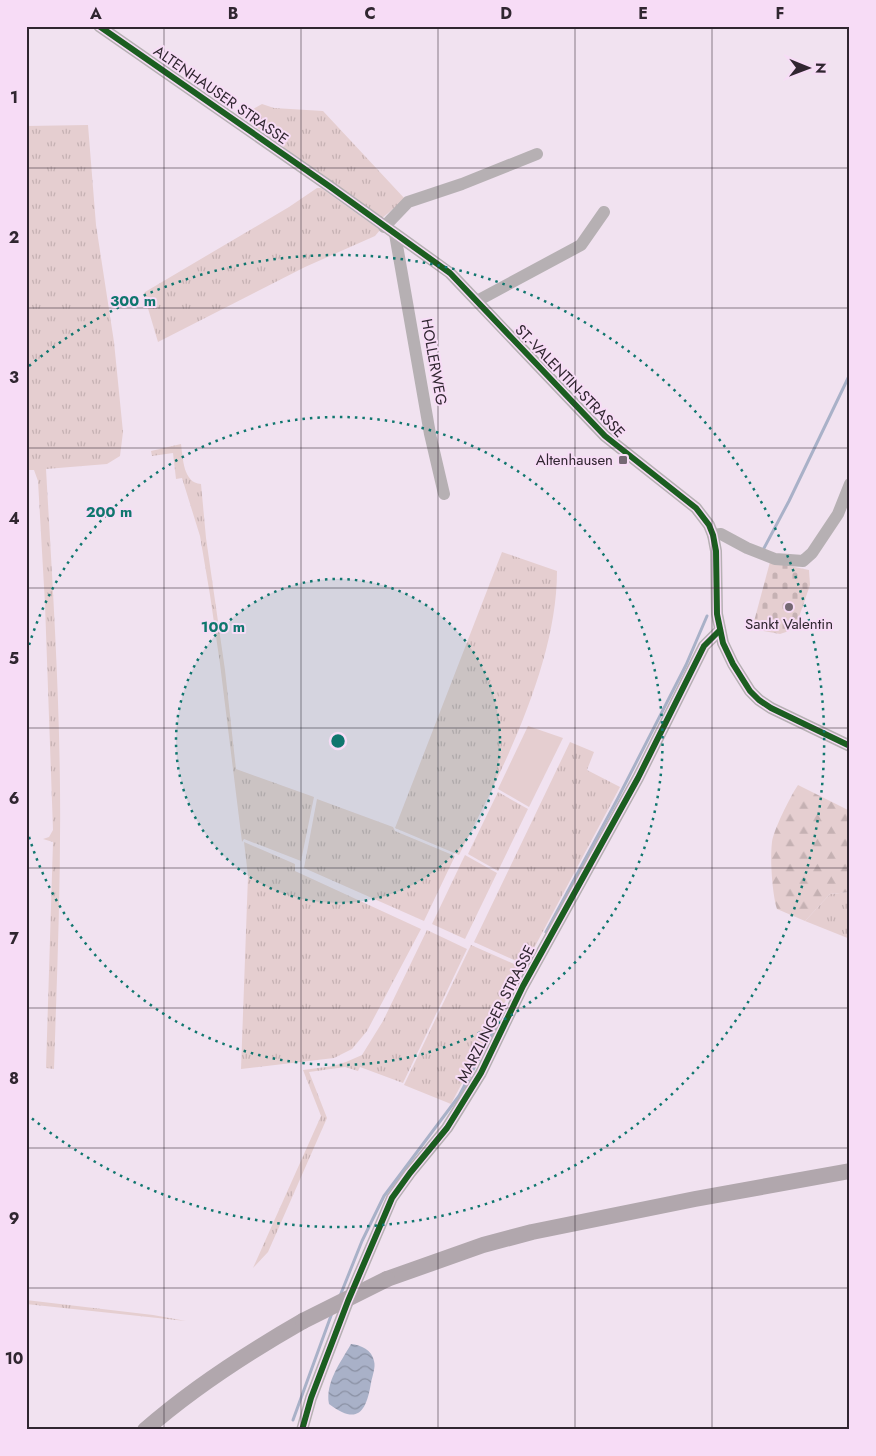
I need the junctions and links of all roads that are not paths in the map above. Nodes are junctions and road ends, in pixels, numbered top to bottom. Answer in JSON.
{"nodes":[{"id":1,"x":99,"y":26,"type":"edge"},
{"id":2,"x":537,"y":154,"type":"dead end"},
{"id":3,"x":328,"y":186,"type":"joint"},
{"id":4,"x":604,"y":212,"type":"dead end"},
{"id":5,"x":389,"y":231,"type":"junction"},
{"id":6,"x":477,"y":301,"type":"junction"},
{"id":7,"x":850,"y":484,"type":"edge"},
{"id":8,"x":444,"y":494,"type":"dead end"},
{"id":9,"x":713,"y":535,"type":"junction"},
{"id":10,"x":720,"y":630,"type":"junction"},
{"id":11,"x":850,"y":746,"type":"edge"},
{"id":12,"x":850,"y":1170,"type":"edge"},
{"id":13,"x":145,"y":1430,"type":"edge"},
{"id":14,"x":302,"y":1430,"type":"edge"}],
"edges":[{"from":1,"to":3,"type":"street","name":"ALTENHAUSER STRASSE"},
{"from":2,"to":5,"type":"street"},
{"from":3,"to":5,"type":"street","name":"ST.-VALENTIN-STRASSE"},
{"from":4,"to":6,"type":"street"},
{"from":5,"to":6,"type":"street","name":"ST.-VALENTIN-STRASSE"},
{"from":5,"to":8,"type":"street","name":"HOLLERWEG"},
{"from":6,"to":9,"type":"street","name":"ST.-VALENTIN-STRASSE"},
{"from":7,"to":9,"type":"street"},
{"from":9,"to":10,"type":"street","name":"ST.-VALENTIN-STRASSE"},
{"from":10,"to":11,"type":"street","name":"ST.-VALENTIN-STRASSE"},
{"from":10,"to":14,"type":"street","name":"MARZLINGER STRASSE"},
{"from":12,"to":13,"type":"main road","bridge":true}]}
